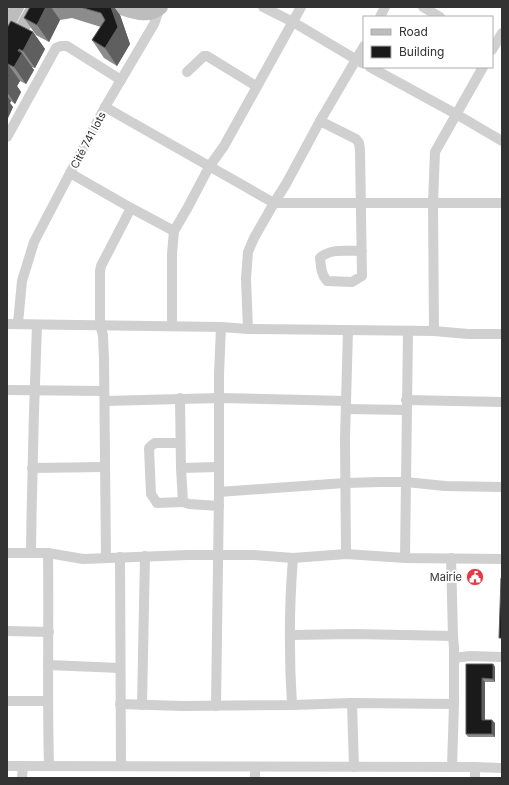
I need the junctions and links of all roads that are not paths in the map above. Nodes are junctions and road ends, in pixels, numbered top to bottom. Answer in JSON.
{"nodes":[{"id":1,"x":17,"y":7,"type":"edge"},
{"id":2,"x":34,"y":7,"type":"edge"},
{"id":3,"x":118,"y":7,"type":"edge"},
{"id":4,"x":160,"y":7,"type":"edge"},
{"id":5,"x":263,"y":7,"type":"edge"},
{"id":6,"x":301,"y":7,"type":"edge"},
{"id":7,"x":385,"y":7,"type":"edge"},
{"id":8,"x":423,"y":7,"type":"edge"},
{"id":9,"x":380,"y":16,"type":"edge"},
{"id":10,"x":438,"y":16,"type":"edge"},
{"id":11,"x":293,"y":22,"type":"junction"},
{"id":12,"x":7,"y":26,"type":"edge"},
{"id":13,"x":502,"y":33,"type":"edge"},
{"id":14,"x":493,"y":46,"type":"edge"},
{"id":15,"x":363,"y":50,"type":"edge"},
{"id":16,"x":7,"y":55,"type":"edge"},
{"id":17,"x":360,"y":61,"type":"edge"},
{"id":18,"x":372,"y":68,"type":"edge"},
{"id":19,"x":482,"y":68,"type":"edge"},
{"id":20,"x":187,"y":72,"type":"dead end"},
{"id":21,"x":121,"y":80,"type":"junction"},
{"id":22,"x":256,"y":86,"type":"junction"},
{"id":23,"x":105,"y":107,"type":"junction"},
{"id":24,"x":456,"y":114,"type":"junction"},
{"id":25,"x":320,"y":121,"type":"junction"},
{"id":26,"x":7,"y":138,"type":"edge"},
{"id":27,"x":502,"y":141,"type":"edge"},
{"id":28,"x":209,"y":167,"type":"junction"},
{"id":29,"x":70,"y":173,"type":"junction"},
{"id":30,"x":274,"y":203,"type":"junction"},
{"id":31,"x":361,"y":203,"type":"junction"},
{"id":32,"x":433,"y":203,"type":"junction"},
{"id":33,"x":502,"y":203,"type":"edge"},
{"id":34,"x":131,"y":208,"type":"junction"},
{"id":35,"x":174,"y":230,"type":"junction"},
{"id":36,"x":362,"y":251,"type":"junction"},
{"id":37,"x":18,"y":323,"type":"junction"},
{"id":38,"x":7,"y":324,"type":"edge"},
{"id":39,"x":37,"y":325,"type":"junction"},
{"id":40,"x":100,"y":325,"type":"junction"},
{"id":41,"x":172,"y":326,"type":"junction"},
{"id":42,"x":221,"y":326,"type":"junction"},
{"id":43,"x":248,"y":329,"type":"junction"},
{"id":44,"x":348,"y":330,"type":"junction"},
{"id":45,"x":408,"y":331,"type":"junction"},
{"id":46,"x":434,"y":331,"type":"junction"},
{"id":47,"x":502,"y":334,"type":"edge"},
{"id":48,"x":7,"y":390,"type":"edge"},
{"id":49,"x":36,"y":390,"type":"junction"},
{"id":50,"x":105,"y":396,"type":"junction"},
{"id":51,"x":180,"y":398,"type":"junction"},
{"id":52,"x":220,"y":398,"type":"junction"},
{"id":53,"x":502,"y":402,"type":"edge"},
{"id":54,"x":346,"y":405,"type":"junction"},
{"id":55,"x":406,"y":405,"type":"junction"},
{"id":56,"x":180,"y":443,"type":"junction"},
{"id":57,"x":105,"y":467,"type":"junction"},
{"id":58,"x":218,"y":467,"type":"junction"},
{"id":59,"x":32,"y":468,"type":"junction"},
{"id":60,"x":181,"y":468,"type":"junction"},
{"id":61,"x":406,"y":482,"type":"junction"},
{"id":62,"x":345,"y":483,"type":"junction"},
{"id":63,"x":502,"y":487,"type":"edge"},
{"id":64,"x":219,"y":492,"type":"junction"},
{"id":65,"x":183,"y":502,"type":"junction"},
{"id":66,"x":219,"y":506,"type":"junction"},
{"id":67,"x":31,"y":552,"type":"junction"},
{"id":68,"x":7,"y":553,"type":"edge"},
{"id":69,"x":48,"y":553,"type":"junction"},
{"id":70,"x":346,"y":554,"type":"junction"},
{"id":71,"x":145,"y":556,"type":"junction"},
{"id":72,"x":219,"y":556,"type":"junction"},
{"id":73,"x":106,"y":557,"type":"junction"},
{"id":74,"x":120,"y":557,"type":"junction"},
{"id":75,"x":293,"y":558,"type":"junction"},
{"id":76,"x":405,"y":558,"type":"junction"},
{"id":77,"x":451,"y":558,"type":"junction"},
{"id":78,"x":502,"y":559,"type":"edge"},
{"id":79,"x":7,"y":631,"type":"edge"},
{"id":80,"x":49,"y":632,"type":"junction"},
{"id":81,"x":290,"y":635,"type":"junction"},
{"id":82,"x":452,"y":636,"type":"junction"},
{"id":83,"x":502,"y":657,"type":"edge"},
{"id":84,"x":454,"y":658,"type":"junction"},
{"id":85,"x":48,"y":665,"type":"junction"},
{"id":86,"x":120,"y":668,"type":"junction"},
{"id":87,"x":7,"y":701,"type":"edge"},
{"id":88,"x":48,"y":701,"type":"junction"},
{"id":89,"x":352,"y":703,"type":"junction"},
{"id":90,"x":120,"y":704,"type":"junction"},
{"id":91,"x":454,"y":704,"type":"junction"},
{"id":92,"x":142,"y":705,"type":"junction"},
{"id":93,"x":292,"y":705,"type":"junction"},
{"id":94,"x":216,"y":706,"type":"junction"},
{"id":95,"x":7,"y":766,"type":"edge"},
{"id":96,"x":49,"y":766,"type":"junction"},
{"id":97,"x":121,"y":766,"type":"junction"},
{"id":98,"x":23,"y":767,"type":"junction"},
{"id":99,"x":183,"y":767,"type":"junction"},
{"id":100,"x":255,"y":767,"type":"junction"},
{"id":101,"x":330,"y":767,"type":"junction"},
{"id":102,"x":354,"y":767,"type":"junction"},
{"id":103,"x":452,"y":767,"type":"junction"},
{"id":104,"x":475,"y":767,"type":"junction"},
{"id":105,"x":502,"y":768,"type":"edge"},
{"id":106,"x":22,"y":778,"type":"edge"},
{"id":107,"x":183,"y":778,"type":"edge"},
{"id":108,"x":255,"y":778,"type":"edge"},
{"id":109,"x":330,"y":778,"type":"edge"},
{"id":110,"x":475,"y":778,"type":"edge"}],
"edges":[{"from":1,"to":12,"type":"main road"},
{"from":2,"to":16,"type":"main road"},
{"from":3,"to":4,"type":"main road"},
{"from":4,"to":21,"type":"street","name":"Cité 741 lots"},
{"from":5,"to":11,"type":"street"},
{"from":6,"to":11,"type":"street"},
{"from":7,"to":9,"type":"street"},
{"from":8,"to":10,"type":"street"},
{"from":11,"to":17,"type":"street"},
{"from":11,"to":22,"type":"street"},
{"from":13,"to":14,"type":"street"},
{"from":15,"to":17,"type":"street"},
{"from":17,"to":25,"type":"street"},
{"from":18,"to":24,"type":"street"},
{"from":19,"to":24,"type":"street"},
{"from":20,"to":22,"type":"street"},
{"from":21,"to":23,"type":"street","name":"Cité 741 lots"},
{"from":21,"to":26,"type":"street"},
{"from":22,"to":28,"type":"street"},
{"from":23,"to":28,"type":"street"},
{"from":23,"to":29,"type":"street","name":"Cité 741 lots"},
{"from":24,"to":27,"type":"street"},
{"from":24,"to":32,"type":"street"},
{"from":25,"to":30,"type":"street"},
{"from":25,"to":31,"type":"street"},
{"from":28,"to":30,"type":"street"},
{"from":28,"to":35,"type":"street"},
{"from":29,"to":34,"type":"street"},
{"from":29,"to":37,"type":"street","name":"Cité 741 lots"},
{"from":30,"to":31,"type":"street"},
{"from":30,"to":43,"type":"street"},
{"from":31,"to":32,"type":"street"},
{"from":31,"to":36,"type":"street"},
{"from":32,"to":33,"type":"street"},
{"from":32,"to":46,"type":"street"},
{"from":34,"to":35,"type":"street"},
{"from":34,"to":40,"type":"street"},
{"from":35,"to":41,"type":"street"},
{"from":36,"to":36,"type":"street"},
{"from":37,"to":38,"type":"street"},
{"from":37,"to":39,"type":"street"},
{"from":39,"to":40,"type":"street"},
{"from":39,"to":49,"type":"street"},
{"from":40,"to":41,"type":"street"},
{"from":40,"to":50,"type":"street"},
{"from":41,"to":42,"type":"street"},
{"from":42,"to":43,"type":"street"},
{"from":42,"to":52,"type":"street"},
{"from":43,"to":44,"type":"street"},
{"from":44,"to":45,"type":"street"},
{"from":44,"to":54,"type":"street"},
{"from":45,"to":46,"type":"street"},
{"from":45,"to":55,"type":"street"},
{"from":46,"to":47,"type":"street"},
{"from":48,"to":49,"type":"street"},
{"from":49,"to":50,"type":"street"},
{"from":49,"to":59,"type":"street"},
{"from":50,"to":51,"type":"street"},
{"from":50,"to":57,"type":"street"},
{"from":51,"to":52,"type":"street"},
{"from":51,"to":56,"type":"street"},
{"from":52,"to":54,"type":"street"},
{"from":52,"to":58,"type":"street"},
{"from":53,"to":55,"type":"street"},
{"from":54,"to":55,"type":"street"},
{"from":54,"to":62,"type":"street"},
{"from":55,"to":61,"type":"street"},
{"from":56,"to":60,"type":"street"},
{"from":56,"to":65,"type":"street"},
{"from":57,"to":59,"type":"street"},
{"from":57,"to":73,"type":"street"},
{"from":58,"to":60,"type":"street"},
{"from":58,"to":64,"type":"street"},
{"from":59,"to":67,"type":"street"},
{"from":60,"to":65,"type":"street"},
{"from":61,"to":62,"type":"street"},
{"from":61,"to":63,"type":"street"},
{"from":61,"to":76,"type":"street"},
{"from":62,"to":64,"type":"street"},
{"from":62,"to":70,"type":"street"},
{"from":64,"to":66,"type":"street"},
{"from":65,"to":66,"type":"street"},
{"from":66,"to":72,"type":"street"},
{"from":67,"to":68,"type":"street"},
{"from":67,"to":69,"type":"street"},
{"from":69,"to":73,"type":"street"},
{"from":69,"to":80,"type":"street"},
{"from":70,"to":75,"type":"street"},
{"from":70,"to":76,"type":"street"},
{"from":71,"to":72,"type":"street"},
{"from":71,"to":74,"type":"street"},
{"from":71,"to":92,"type":"street"},
{"from":72,"to":75,"type":"street"},
{"from":72,"to":94,"type":"street"},
{"from":73,"to":74,"type":"street"},
{"from":74,"to":86,"type":"street"},
{"from":75,"to":81,"type":"street"},
{"from":76,"to":77,"type":"street"},
{"from":77,"to":78,"type":"street"},
{"from":77,"to":82,"type":"street"},
{"from":79,"to":80,"type":"street"},
{"from":80,"to":85,"type":"street"},
{"from":81,"to":82,"type":"street"},
{"from":81,"to":93,"type":"street"},
{"from":82,"to":84,"type":"street"},
{"from":83,"to":84,"type":"street"},
{"from":84,"to":91,"type":"street"},
{"from":85,"to":86,"type":"street"},
{"from":85,"to":88,"type":"street"},
{"from":86,"to":90,"type":"street"},
{"from":87,"to":88,"type":"street"},
{"from":88,"to":96,"type":"street"},
{"from":89,"to":91,"type":"street"},
{"from":89,"to":93,"type":"street"},
{"from":89,"to":102,"type":"street"},
{"from":90,"to":92,"type":"street"},
{"from":90,"to":97,"type":"street"},
{"from":91,"to":103,"type":"street"},
{"from":92,"to":94,"type":"street"},
{"from":93,"to":94,"type":"street"},
{"from":95,"to":98,"type":"street"},
{"from":96,"to":97,"type":"street"},
{"from":96,"to":98,"type":"street"},
{"from":97,"to":99,"type":"street"},
{"from":98,"to":106,"type":"street"},
{"from":99,"to":100,"type":"street"},
{"from":99,"to":107,"type":"street"},
{"from":100,"to":101,"type":"street"},
{"from":100,"to":108,"type":"street"},
{"from":101,"to":102,"type":"street"},
{"from":101,"to":109,"type":"street"},
{"from":102,"to":103,"type":"street"},
{"from":103,"to":104,"type":"street"},
{"from":104,"to":105,"type":"street"},
{"from":104,"to":110,"type":"street"}]}
